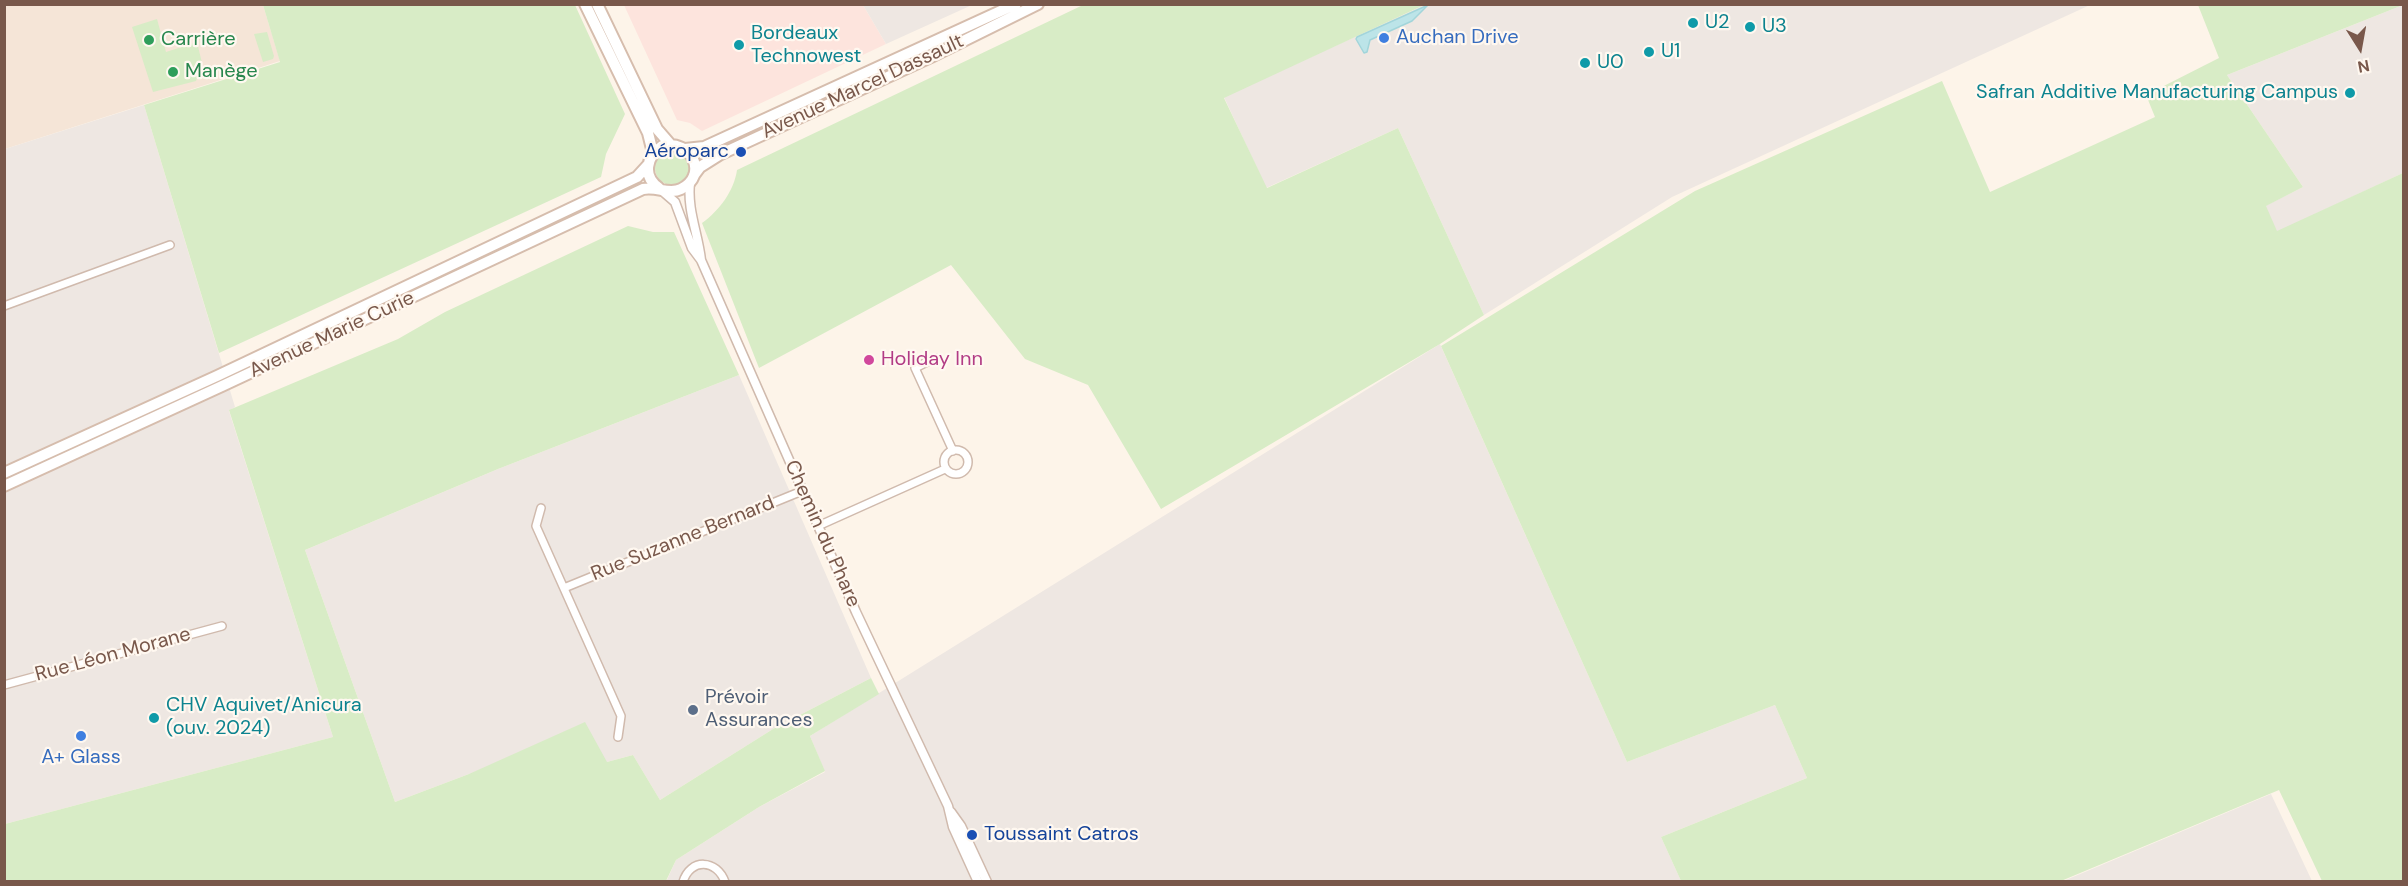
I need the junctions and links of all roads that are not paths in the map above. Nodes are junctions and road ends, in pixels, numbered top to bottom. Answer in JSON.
{"nodes":[{"id":1,"x":585,"y":4,"type":"edge"},
{"id":2,"x":597,"y":4,"type":"edge"},
{"id":3,"x":1016,"y":4,"type":"edge"},
{"id":4,"x":1038,"y":4,"type":"edge"},
{"id":5,"x":670,"y":144,"type":"junction"},
{"id":6,"x":685,"y":149,"type":"junction"},
{"id":7,"x":653,"y":153,"type":"junction"},
{"id":8,"x":648,"y":165,"type":"junction"},
{"id":9,"x":692,"y":179,"type":"junction"},
{"id":10,"x":659,"y":188,"type":"junction"},
{"id":11,"x":170,"y":245,"type":"dead end"},
{"id":12,"x":701,"y":260,"type":"junction"},
{"id":13,"x":5,"y":304,"type":"edge"},
{"id":14,"x":935,"y":358,"type":"dead end"},
{"id":15,"x":952,"y":451,"type":"junction"},
{"id":16,"x":945,"y":469,"type":"junction"},
{"id":17,"x":4,"y":473,"type":"edge"},
{"id":18,"x":4,"y":486,"type":"edge"},
{"id":19,"x":802,"y":490,"type":"junction"},
{"id":20,"x":541,"y":508,"type":"dead end"},
{"id":21,"x":818,"y":526,"type":"junction"},
{"id":22,"x":564,"y":588,"type":"junction"},
{"id":23,"x":222,"y":626,"type":"dead end"},
{"id":24,"x":4,"y":685,"type":"edge"},
{"id":25,"x":618,"y":737,"type":"dead end"},
{"id":26,"x":948,"y":806,"type":"junction"},
{"id":27,"x":683,"y":882,"type":"edge"},
{"id":28,"x":725,"y":882,"type":"edge"},
{"id":29,"x":978,"y":882,"type":"edge"},
{"id":30,"x":987,"y":882,"type":"edge"}],
"edges":[{"from":1,"to":7,"type":"main road"},
{"from":2,"to":5,"type":"main road"},
{"from":3,"to":6,"type":"main road","name":"Avenue Marcel Dassault"},
{"from":4,"to":9,"type":"main road","name":"Avenue Marcel Dassault"},
{"from":5,"to":6,"type":"main road"},
{"from":5,"to":7,"type":"main road"},
{"from":6,"to":9,"type":"main road"},
{"from":7,"to":8,"type":"main road"},
{"from":8,"to":10,"type":"main road"},
{"from":8,"to":17,"type":"main road","name":"Avenue Marie Curie"},
{"from":9,"to":10,"type":"main road"},
{"from":9,"to":12,"type":"street","name":"Chemin du Phare"},
{"from":10,"to":12,"type":"street","name":"Chemin du Phare"},
{"from":10,"to":18,"type":"main road","name":"Avenue Marie Curie"},
{"from":11,"to":13,"type":"street"},
{"from":12,"to":19,"type":"street","name":"Chemin du Phare"},
{"from":14,"to":15,"type":"street"},
{"from":15,"to":16,"type":"street"},
{"from":15,"to":16,"type":"street"},
{"from":16,"to":21,"type":"street"},
{"from":19,"to":21,"type":"street","name":"Chemin du Phare"},
{"from":19,"to":22,"type":"street","name":"Rue Suzanne Bernard"},
{"from":20,"to":22,"type":"street"},
{"from":21,"to":26,"type":"street","name":"Chemin du Phare"},
{"from":22,"to":25,"type":"street"},
{"from":23,"to":24,"type":"street","name":"Rue Léon Morane"},
{"from":26,"to":29,"type":"street","name":"Chemin du Phare"},
{"from":26,"to":30,"type":"street","name":"Chemin du Phare"},
{"from":27,"to":28,"type":"street"}]}
